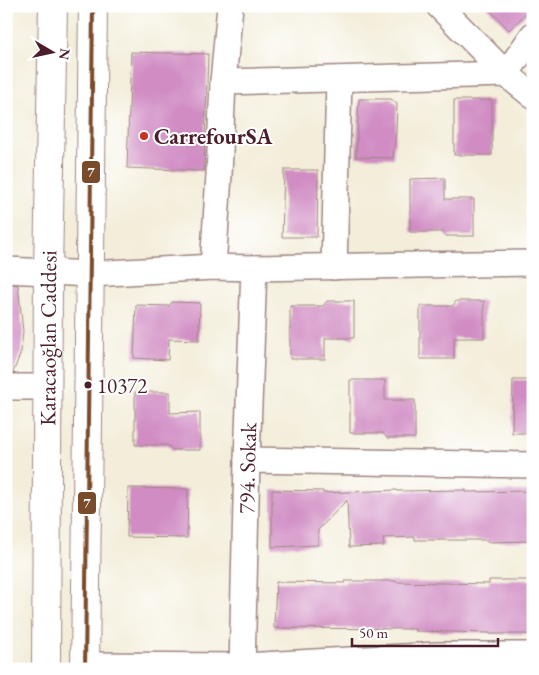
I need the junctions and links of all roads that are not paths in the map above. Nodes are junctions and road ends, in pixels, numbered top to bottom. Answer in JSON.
{"nodes":[{"id":1,"x":53,"y":6,"type":"edge"},
{"id":2,"x":93,"y":6,"type":"edge"},
{"id":3,"x":230,"y":6,"type":"edge"},
{"id":4,"x":439,"y":6,"type":"edge"},
{"id":5,"x":533,"y":35,"type":"edge"},
{"id":6,"x":506,"y":74,"type":"junction"},
{"id":7,"x":339,"y":79,"type":"junction"},
{"id":8,"x":223,"y":82,"type":"junction"},
{"id":9,"x":533,"y":96,"type":"edge"},
{"id":10,"x":533,"y":263,"type":"edge"},
{"id":11,"x":334,"y":266,"type":"junction"},
{"id":12,"x":213,"y":267,"type":"junction"},
{"id":13,"x":254,"y":268,"type":"junction"},
{"id":14,"x":6,"y":270,"type":"edge"},
{"id":15,"x":48,"y":271,"type":"junction"},
{"id":16,"x":90,"y":274,"type":"junction"},
{"id":17,"x":6,"y":387,"type":"edge"},
{"id":18,"x":48,"y":387,"type":"junction"},
{"id":19,"x":247,"y":460,"type":"junction"},
{"id":20,"x":533,"y":465,"type":"edge"},
{"id":21,"x":533,"y":656,"type":"edge"},
{"id":22,"x":437,"y":662,"type":"edge"},
{"id":23,"x":85,"y":667,"type":"edge"},
{"id":24,"x":242,"y":667,"type":"edge"},
{"id":25,"x":46,"y":669,"type":"edge"}],
"edges":[{"from":1,"to":15,"type":"main road","name":"Karacaoğlan Caddesi"},
{"from":2,"to":16,"type":"main road","name":"Karacaoğlan Caddesi"},
{"from":3,"to":8,"type":"street"},
{"from":4,"to":6,"type":"street"},
{"from":5,"to":6,"type":"street"},
{"from":6,"to":7,"type":"street"},
{"from":6,"to":9,"type":"street"},
{"from":7,"to":8,"type":"street"},
{"from":7,"to":11,"type":"street"},
{"from":8,"to":12,"type":"street"},
{"from":10,"to":11,"type":"street"},
{"from":11,"to":13,"type":"street"},
{"from":12,"to":13,"type":"street"},
{"from":12,"to":16,"type":"street"},
{"from":13,"to":19,"type":"street","name":"794. Sokak"},
{"from":14,"to":15,"type":"street"},
{"from":15,"to":16,"type":"street"},
{"from":15,"to":18,"type":"main road","name":"Karacaoğlan Caddesi"},
{"from":16,"to":23,"type":"main road","name":"Karacaoğlan Caddesi"},
{"from":17,"to":18,"type":"street"},
{"from":18,"to":25,"type":"main road","name":"Karacaoğlan Caddesi"},
{"from":19,"to":20,"type":"street"},
{"from":19,"to":24,"type":"street","name":"794. Sokak"},
{"from":21,"to":22,"type":"street"},
{"from":22,"to":24,"type":"street"},
{"from":23,"to":24,"type":"street"}]}
